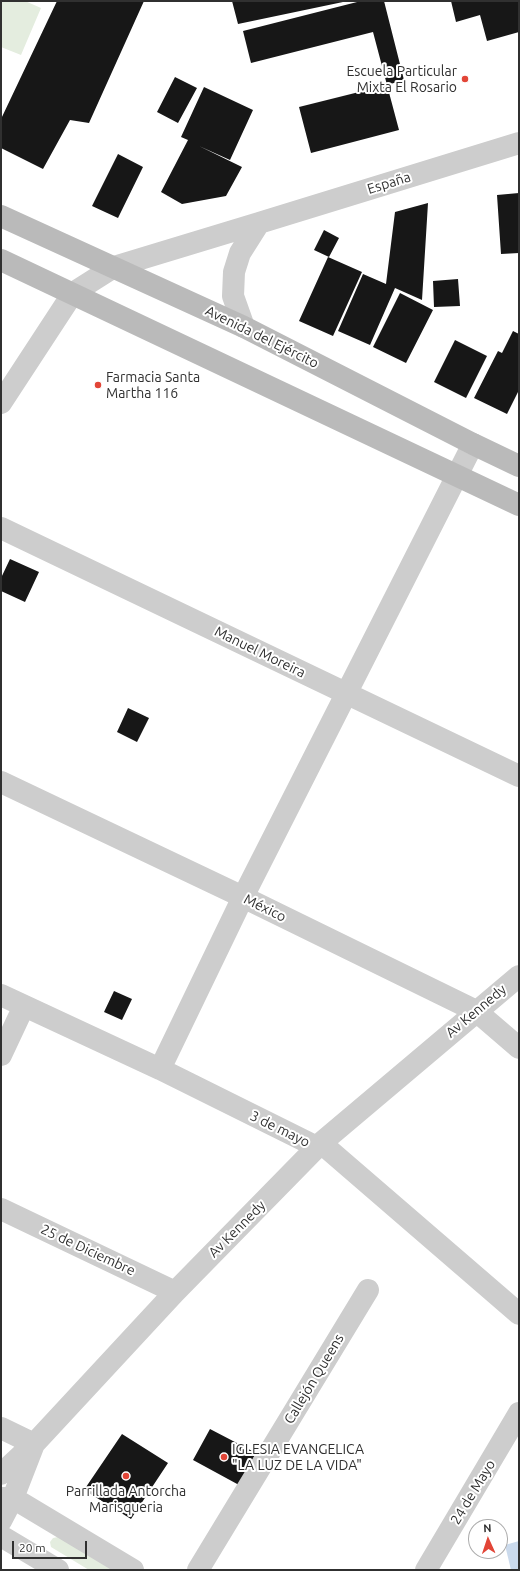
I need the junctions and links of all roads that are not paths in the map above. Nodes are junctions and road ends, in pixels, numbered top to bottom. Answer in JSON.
{"nodes":[{"id":1,"x":519,"y":143,"type":"edge"},
{"id":2,"x":1,"y":216,"type":"edge"},
{"id":3,"x":259,"y":223,"type":"junction"},
{"id":4,"x":1,"y":260,"type":"edge"},
{"id":5,"x":114,"y":267,"type":"junction"},
{"id":6,"x":73,"y":293,"type":"junction"},
{"id":7,"x":244,"y":327,"type":"junction"},
{"id":8,"x":1,"y":403,"type":"edge"},
{"id":9,"x":473,"y":444,"type":"junction"},
{"id":10,"x":519,"y":466,"type":"edge"},
{"id":11,"x":457,"y":476,"type":"junction"},
{"id":12,"x":519,"y":505,"type":"edge"},
{"id":13,"x":1,"y":528,"type":"edge"},
{"id":14,"x":346,"y":694,"type":"junction"},
{"id":15,"x":519,"y":776,"type":"edge"},
{"id":16,"x":1,"y":782,"type":"edge"},
{"id":17,"x":243,"y":897,"type":"junction"},
{"id":18,"x":519,"y":976,"type":"edge"},
{"id":19,"x":1,"y":995,"type":"edge"},
{"id":20,"x":24,"y":1006,"type":"junction"},
{"id":21,"x":476,"y":1011,"type":"junction"},
{"id":22,"x":519,"y":1048,"type":"edge"},
{"id":23,"x":1,"y":1055,"type":"edge"},
{"id":24,"x":160,"y":1069,"type":"junction"},
{"id":25,"x":319,"y":1145,"type":"junction"},
{"id":26,"x":1,"y":1209,"type":"edge"},
{"id":27,"x":368,"y":1290,"type":"dead end"},
{"id":28,"x":175,"y":1292,"type":"junction"},
{"id":29,"x":519,"y":1314,"type":"edge"},
{"id":30,"x":519,"y":1413,"type":"edge"},
{"id":31,"x":1,"y":1428,"type":"edge"},
{"id":32,"x":34,"y":1444,"type":"junction"},
{"id":33,"x":1,"y":1474,"type":"edge"},
{"id":34,"x":7,"y":1498,"type":"edge"},
{"id":35,"x":1,"y":1521,"type":"edge"},
{"id":36,"x":1,"y":1536,"type":"edge"},
{"id":37,"x":58,"y":1570,"type":"edge"},
{"id":38,"x":133,"y":1570,"type":"edge"},
{"id":39,"x":198,"y":1570,"type":"edge"},
{"id":40,"x":426,"y":1570,"type":"edge"}],
"edges":[{"from":1,"to":3,"type":"street","name":"España"},
{"from":2,"to":5,"type":"main road","name":"Avenida del Ejército"},
{"from":3,"to":5,"type":"street","name":"España"},
{"from":3,"to":7,"type":"street"},
{"from":4,"to":6,"type":"main road"},
{"from":5,"to":6,"type":"street","name":"España"},
{"from":5,"to":7,"type":"main road","name":"Avenida del Ejército"},
{"from":6,"to":8,"type":"street"},
{"from":6,"to":11,"type":"main road"},
{"from":7,"to":9,"type":"main road","name":"Avenida del Ejército"},
{"from":9,"to":10,"type":"main road","name":"Avenida del Ejército"},
{"from":9,"to":11,"type":"street"},
{"from":11,"to":12,"type":"main road"},
{"from":11,"to":14,"type":"street"},
{"from":13,"to":14,"type":"street","name":"Manuel Moreira"},
{"from":14,"to":15,"type":"street","name":"Manuel Moreira"},
{"from":14,"to":17,"type":"street"},
{"from":16,"to":17,"type":"street","name":"México"},
{"from":17,"to":21,"type":"street","name":"México"},
{"from":17,"to":24,"type":"street"},
{"from":18,"to":21,"type":"street","name":"Av Kennedy"},
{"from":19,"to":20,"type":"street","name":"3 de mayo"},
{"from":20,"to":23,"type":"street"},
{"from":20,"to":24,"type":"street","name":"3 de mayo"},
{"from":21,"to":22,"type":"street","name":"México"},
{"from":21,"to":25,"type":"street","name":"Av Kennedy"},
{"from":24,"to":25,"type":"street","name":"3 de mayo"},
{"from":25,"to":28,"type":"street","name":"Av Kennedy"},
{"from":25,"to":29,"type":"street","name":"3 de mayo"},
{"from":26,"to":28,"type":"street","name":"25 de Diciembre"},
{"from":27,"to":39,"type":"street","name":"Callejón Queens"},
{"from":28,"to":32,"type":"street","name":"Av Kennedy"},
{"from":30,"to":40,"type":"street","name":"24 de Mayo"},
{"from":31,"to":32,"type":"street"},
{"from":32,"to":33,"type":"street"},
{"from":32,"to":34,"type":"street","name":"Av Kennedy"},
{"from":34,"to":35,"type":"street","name":"Av Kennedy"},
{"from":34,"to":38,"type":"street"},
{"from":36,"to":37,"type":"street"}]}
